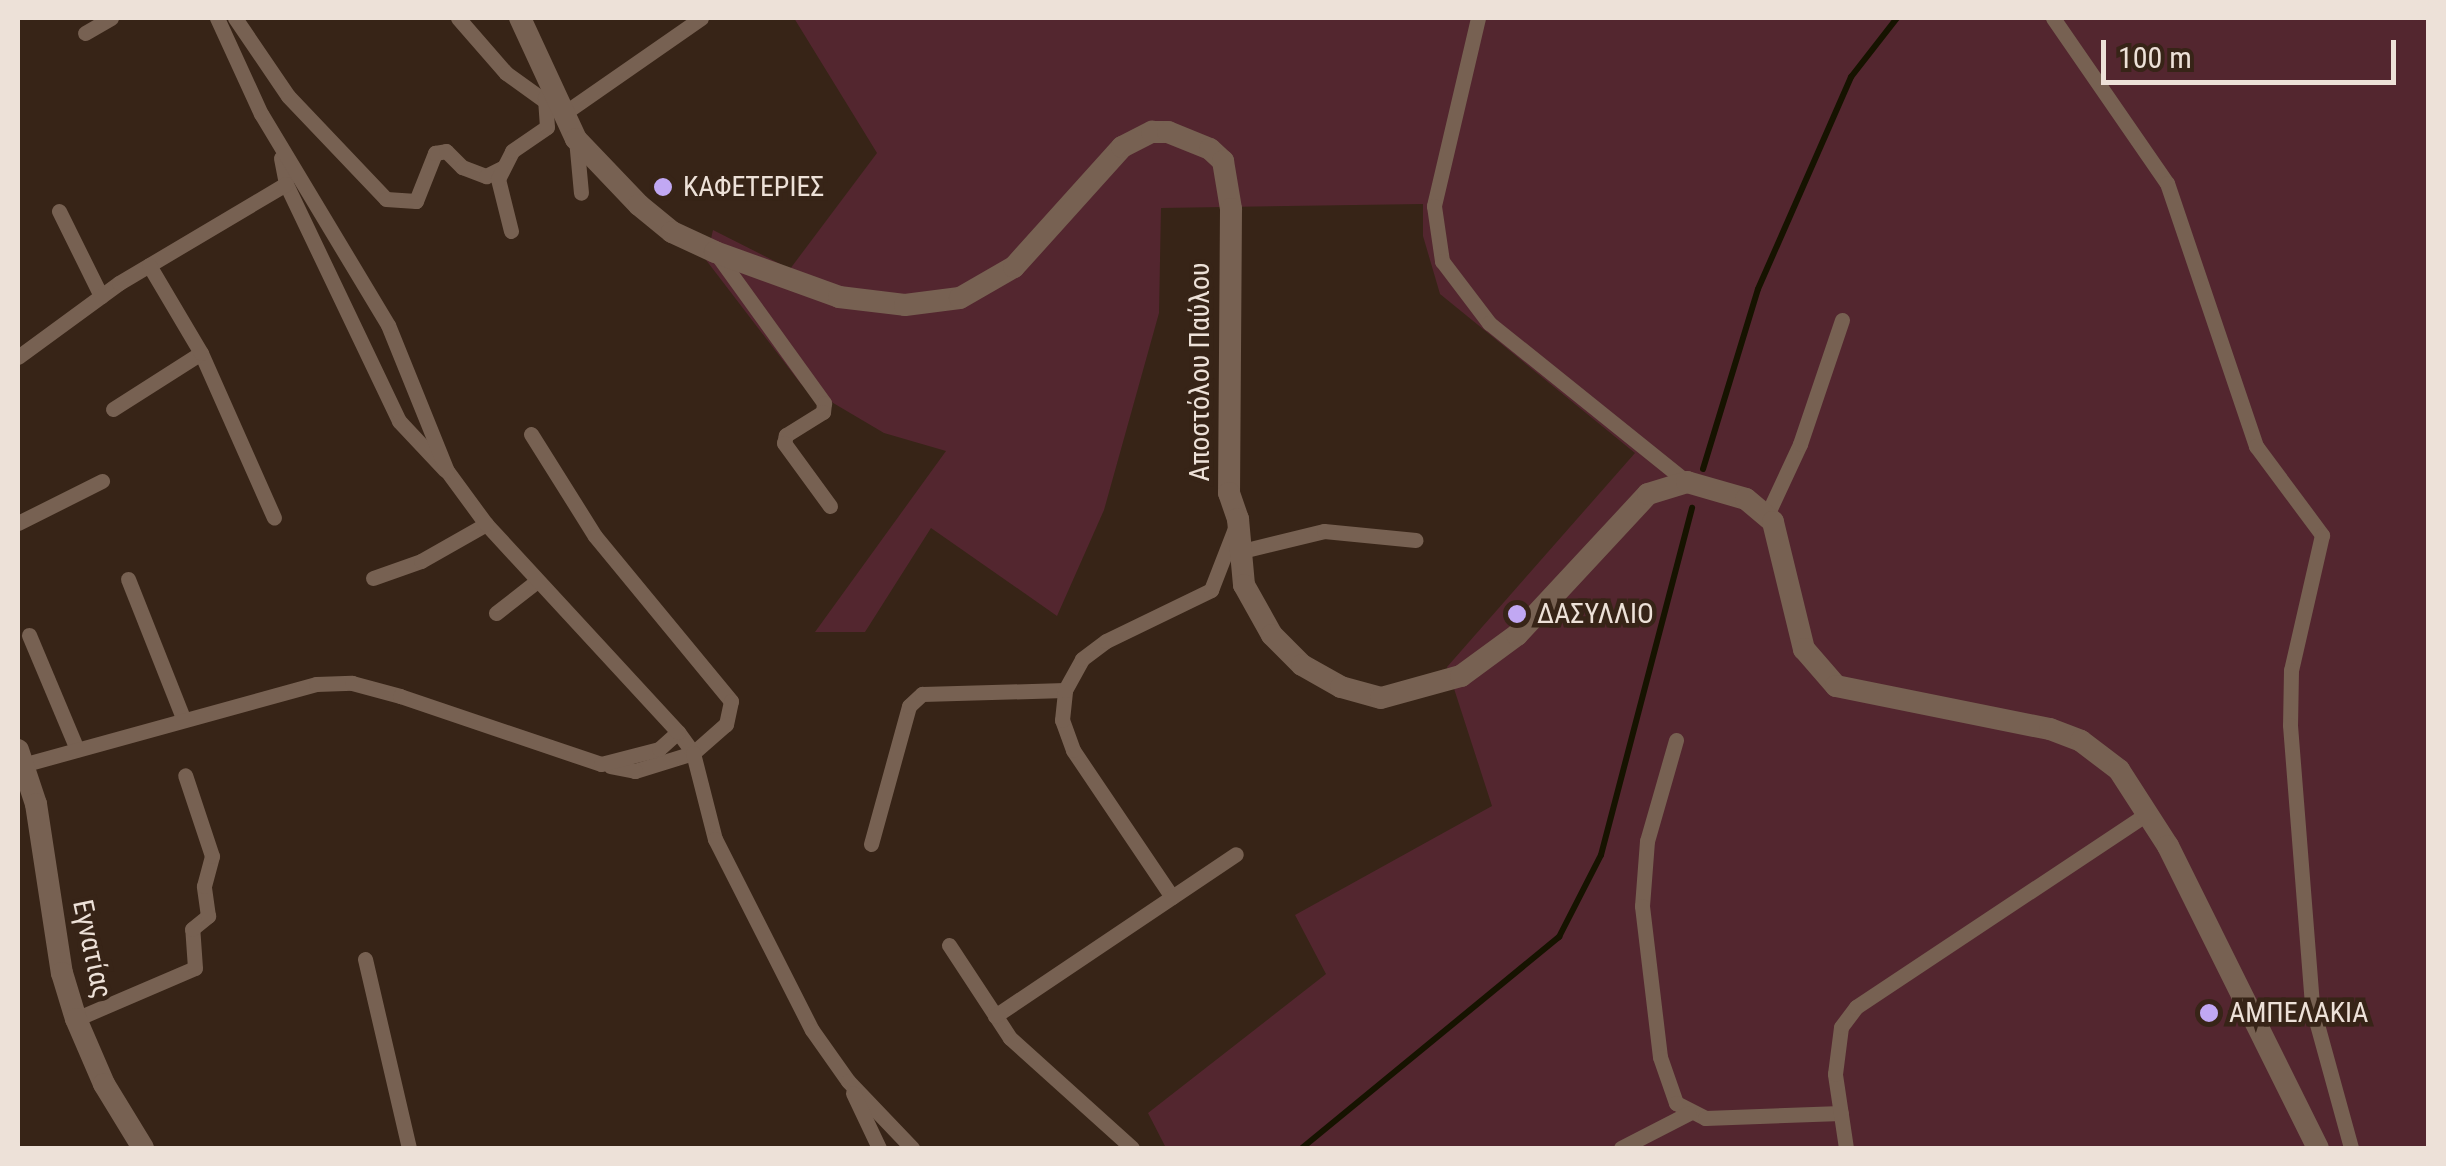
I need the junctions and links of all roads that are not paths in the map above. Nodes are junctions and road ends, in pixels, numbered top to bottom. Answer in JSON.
{"nodes":[{"id":1,"x":111,"y":18,"type":"edge"},
{"id":2,"x":217,"y":18,"type":"edge"},
{"id":3,"x":235,"y":18,"type":"edge"},
{"id":4,"x":458,"y":18,"type":"edge"},
{"id":5,"x":520,"y":18,"type":"edge"},
{"id":6,"x":701,"y":18,"type":"edge"},
{"id":7,"x":1478,"y":18,"type":"edge"},
{"id":8,"x":2053,"y":18,"type":"edge"},
{"id":9,"x":85,"y":34,"type":"dead end"},
{"id":10,"x":547,"y":89,"type":"junction"},
{"id":11,"x":563,"y":114,"type":"junction"},
{"id":12,"x":576,"y":139,"type":"junction"},
{"id":13,"x":280,"y":149,"type":"junction"},
{"id":14,"x":502,"y":168,"type":"junction"},
{"id":15,"x":286,"y":184,"type":"junction"},
{"id":16,"x":581,"y":193,"type":"dead end"},
{"id":17,"x":60,"y":211,"type":"dead end"},
{"id":18,"x":511,"y":231,"type":"dead end"},
{"id":19,"x":715,"y":252,"type":"junction"},
{"id":20,"x":149,"y":265,"type":"junction"},
{"id":21,"x":100,"y":296,"type":"junction"},
{"id":22,"x":1842,"y":320,"type":"dead end"},
{"id":23,"x":201,"y":353,"type":"junction"},
{"id":24,"x":18,"y":356,"type":"edge"},
{"id":25,"x":113,"y":409,"type":"dead end"},
{"id":26,"x":531,"y":434,"type":"dead end"},
{"id":27,"x":447,"y":471,"type":"junction"},
{"id":28,"x":102,"y":481,"type":"dead end"},
{"id":29,"x":1687,"y":482,"type":"junction"},
{"id":30,"x":830,"y":506,"type":"dead end"},
{"id":31,"x":1768,"y":513,"type":"junction"},
{"id":32,"x":274,"y":518,"type":"dead end"},
{"id":33,"x":1238,"y":519,"type":"junction"},
{"id":34,"x":18,"y":523,"type":"edge"},
{"id":35,"x":486,"y":524,"type":"junction"},
{"id":36,"x":1416,"y":540,"type":"dead end"},
{"id":37,"x":1242,"y":551,"type":"junction"},
{"id":38,"x":372,"y":578,"type":"dead end"},
{"id":39,"x":128,"y":579,"type":"dead end"},
{"id":40,"x":537,"y":581,"type":"junction"},
{"id":41,"x":496,"y":613,"type":"dead end"},
{"id":42,"x":29,"y":635,"type":"dead end"},
{"id":43,"x":1065,"y":690,"type":"junction"},
{"id":44,"x":183,"y":718,"type":"junction"},
{"id":45,"x":678,"y":732,"type":"junction"},
{"id":46,"x":1676,"y":740,"type":"dead end"},
{"id":47,"x":76,"y":748,"type":"junction"},
{"id":48,"x":693,"y":753,"type":"junction"},
{"id":49,"x":22,"y":757,"type":"edge"},
{"id":50,"x":602,"y":764,"type":"junction"},
{"id":51,"x":186,"y":774,"type":"dead end"},
{"id":52,"x":2149,"y":812,"type":"junction"},
{"id":53,"x":871,"y":844,"type":"dead end"},
{"id":54,"x":1236,"y":854,"type":"dead end"},
{"id":55,"x":1172,"y":898,"type":"junction"},
{"id":56,"x":949,"y":945,"type":"dead end"},
{"id":57,"x":365,"y":959,"type":"dead end"},
{"id":58,"x":996,"y":1016,"type":"junction"},
{"id":59,"x":76,"y":1019,"type":"junction"},
{"id":60,"x":848,"y":1081,"type":"junction"},
{"id":61,"x":1841,"y":1112,"type":"junction"},
{"id":62,"x":1689,"y":1113,"type":"junction"},
{"id":63,"x":143,"y":1148,"type":"edge"},
{"id":64,"x":410,"y":1148,"type":"edge"},
{"id":65,"x":879,"y":1148,"type":"edge"},
{"id":66,"x":912,"y":1148,"type":"edge"},
{"id":67,"x":1132,"y":1148,"type":"edge"},
{"id":68,"x":1621,"y":1148,"type":"edge"},
{"id":69,"x":1846,"y":1148,"type":"edge"},
{"id":70,"x":2318,"y":1148,"type":"edge"},
{"id":71,"x":2351,"y":1148,"type":"edge"}],
"edges":[{"from":1,"to":9,"type":"street"},
{"from":2,"to":13,"type":"street"},
{"from":3,"to":14,"type":"street"},
{"from":4,"to":10,"type":"street"},
{"from":5,"to":10,"type":"street","name":"Αποστόλου Παύλου"},
{"from":6,"to":11,"type":"street"},
{"from":7,"to":29,"type":"street"},
{"from":8,"to":71,"type":"street"},
{"from":10,"to":11,"type":"street","name":"Αποστόλου Παύλου"},
{"from":10,"to":14,"type":"street"},
{"from":11,"to":12,"type":"street","name":"Αποστόλου Παύλου"},
{"from":12,"to":16,"type":"street"},
{"from":12,"to":19,"type":"street","name":"Αποστόλου Παύλου"},
{"from":13,"to":15,"type":"street"},
{"from":13,"to":27,"type":"street"},
{"from":14,"to":18,"type":"street"},
{"from":15,"to":20,"type":"street"},
{"from":15,"to":27,"type":"street"},
{"from":17,"to":21,"type":"street"},
{"from":19,"to":30,"type":"street"},
{"from":19,"to":33,"type":"street","name":"Αποστόλου Παύλου"},
{"from":20,"to":21,"type":"street"},
{"from":20,"to":23,"type":"street"},
{"from":21,"to":24,"type":"street"},
{"from":22,"to":31,"type":"street"},
{"from":23,"to":25,"type":"street"},
{"from":23,"to":32,"type":"street"},
{"from":26,"to":48,"type":"street"},
{"from":27,"to":35,"type":"street"},
{"from":28,"to":34,"type":"street"},
{"from":29,"to":31,"type":"street"},
{"from":29,"to":37,"type":"street","name":"Αποστόλου Παύλου"},
{"from":31,"to":52,"type":"street"},
{"from":33,"to":37,"type":"street","name":"Αποστόλου Παύλου"},
{"from":33,"to":43,"type":"street"},
{"from":35,"to":38,"type":"street"},
{"from":35,"to":40,"type":"street"},
{"from":36,"to":37,"type":"street"},
{"from":39,"to":44,"type":"street"},
{"from":40,"to":41,"type":"street"},
{"from":40,"to":45,"type":"street"},
{"from":42,"to":47,"type":"street"},
{"from":43,"to":53,"type":"street"},
{"from":43,"to":55,"type":"street"},
{"from":44,"to":47,"type":"street"},
{"from":44,"to":50,"type":"street"},
{"from":45,"to":48,"type":"street"},
{"from":45,"to":50,"type":"street"},
{"from":46,"to":62,"type":"street"},
{"from":47,"to":49,"type":"street"},
{"from":48,"to":50,"type":"street"},
{"from":48,"to":60,"type":"street"},
{"from":49,"to":59,"type":"street","name":"Εγνατίας"},
{"from":51,"to":59,"type":"street"},
{"from":52,"to":61,"type":"street"},
{"from":52,"to":70,"type":"street"},
{"from":54,"to":55,"type":"street"},
{"from":55,"to":58,"type":"street"},
{"from":56,"to":58,"type":"street"},
{"from":57,"to":64,"type":"street"},
{"from":58,"to":67,"type":"street"},
{"from":59,"to":63,"type":"street","name":"Εγνατίας"},
{"from":60,"to":65,"type":"street"},
{"from":60,"to":66,"type":"street"},
{"from":61,"to":62,"type":"street"},
{"from":61,"to":69,"type":"street"},
{"from":62,"to":68,"type":"street"}]}
